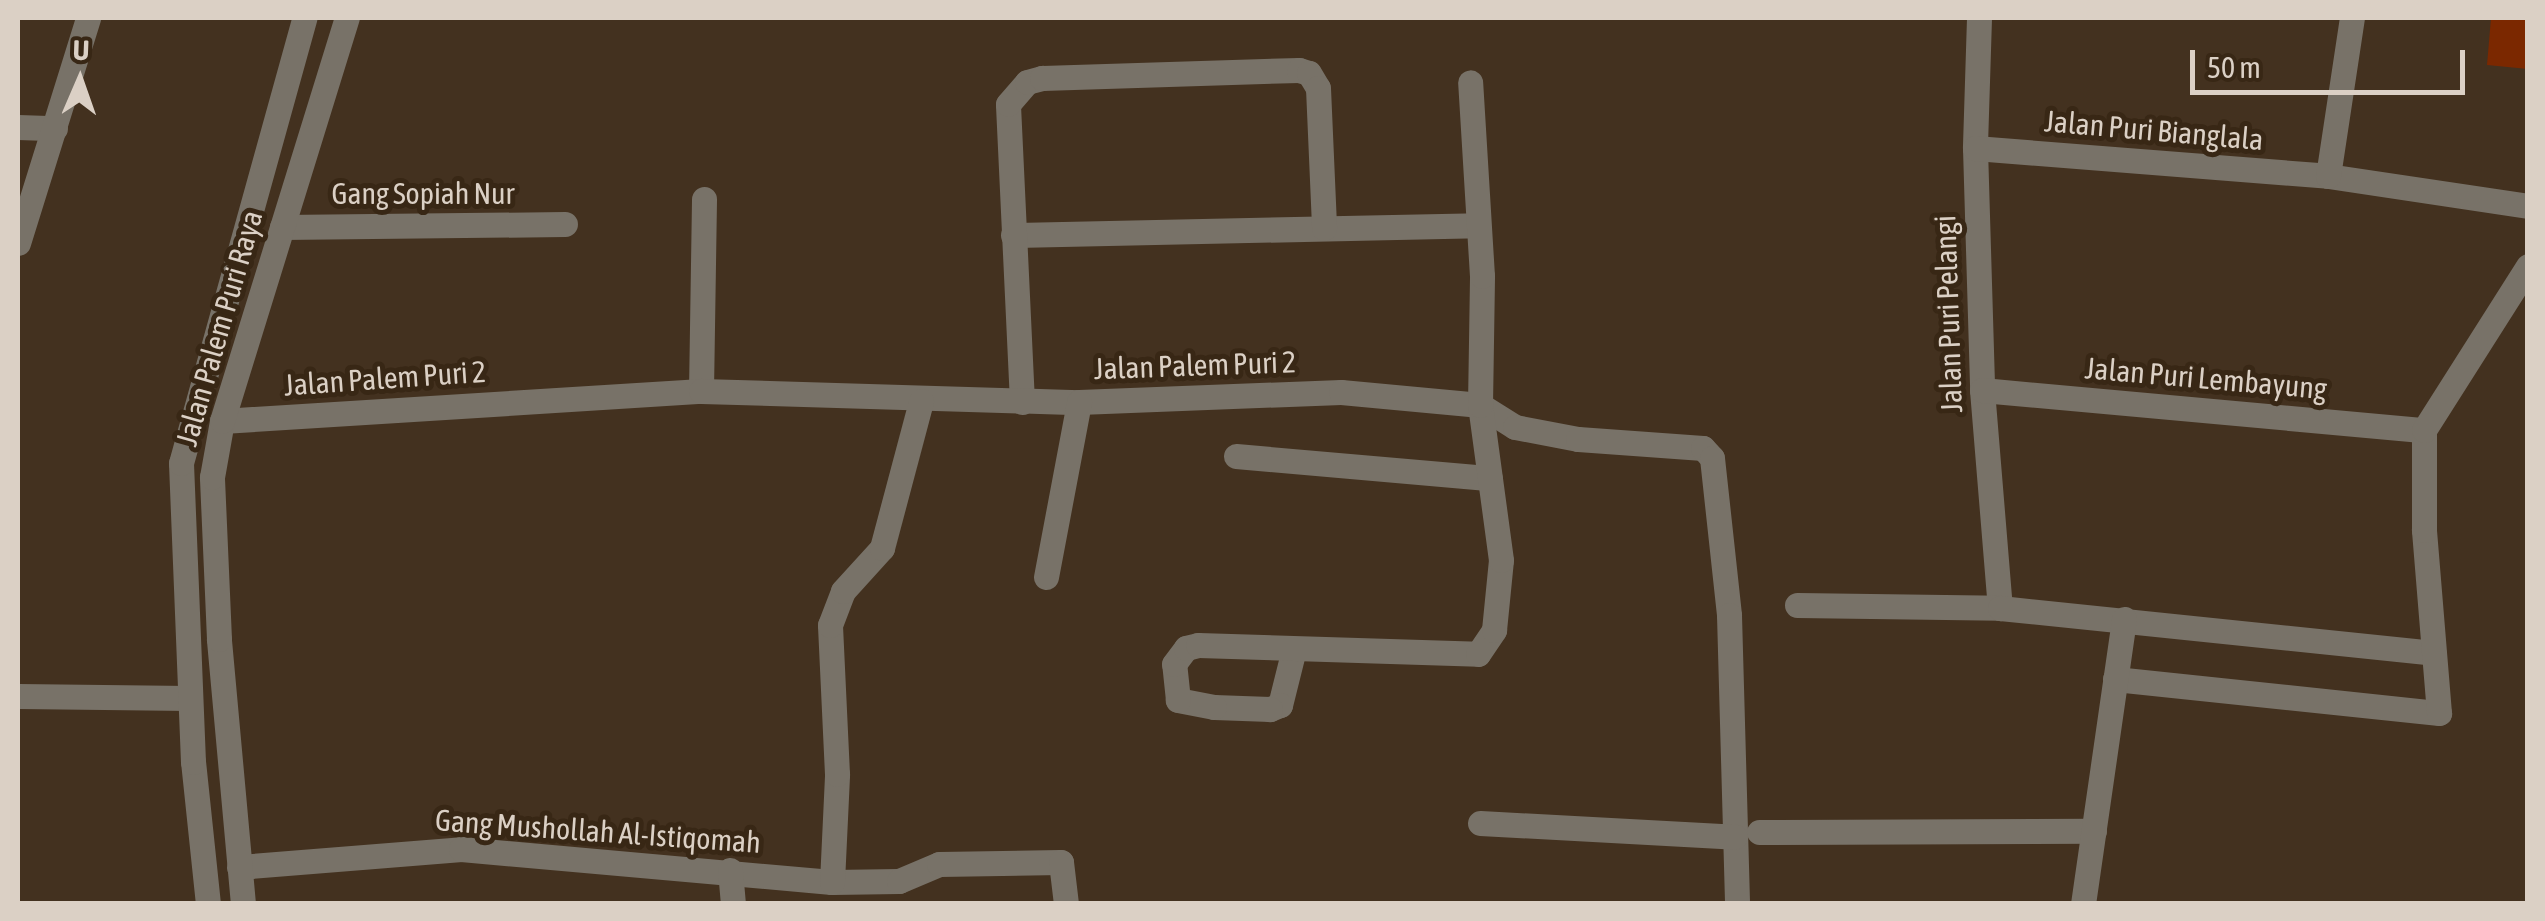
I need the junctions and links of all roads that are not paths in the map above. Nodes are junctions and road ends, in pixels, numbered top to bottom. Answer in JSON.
{"nodes":[{"id":1,"x":88,"y":18,"type":"edge"},
{"id":2,"x":304,"y":18,"type":"edge"},
{"id":3,"x":346,"y":18,"type":"edge"},
{"id":4,"x":1980,"y":18,"type":"edge"},
{"id":5,"x":2352,"y":18,"type":"edge"},
{"id":6,"x":1470,"y":82,"type":"dead end"},
{"id":7,"x":18,"y":127,"type":"edge"},
{"id":8,"x":55,"y":128,"type":"junction"},
{"id":9,"x":1975,"y":148,"type":"junction"},
{"id":10,"x":2328,"y":176,"type":"junction"},
{"id":11,"x":704,"y":198,"type":"dead end"},
{"id":12,"x":2528,"y":206,"type":"edge"},
{"id":13,"x":565,"y":224,"type":"dead end"},
{"id":14,"x":1478,"y":225,"type":"junction"},
{"id":15,"x":282,"y":227,"type":"junction"},
{"id":16,"x":1324,"y":228,"type":"junction"},
{"id":17,"x":1013,"y":235,"type":"junction"},
{"id":18,"x":18,"y":242,"type":"edge"},
{"id":19,"x":2528,"y":266,"type":"edge"},
{"id":20,"x":1982,"y":390,"type":"junction"},
{"id":21,"x":701,"y":391,"type":"junction"},
{"id":22,"x":922,"y":400,"type":"junction"},
{"id":23,"x":1022,"y":402,"type":"junction"},
{"id":24,"x":1078,"y":402,"type":"junction"},
{"id":25,"x":1480,"y":406,"type":"junction"},
{"id":26,"x":222,"y":421,"type":"junction"},
{"id":27,"x":2424,"y":430,"type":"junction"},
{"id":28,"x":1236,"y":456,"type":"dead end"},
{"id":29,"x":1490,"y":478,"type":"junction"},
{"id":30,"x":1046,"y":577,"type":"dead end"},
{"id":31,"x":1798,"y":605,"type":"dead end"},
{"id":32,"x":2000,"y":608,"type":"junction"},
{"id":33,"x":2124,"y":618,"type":"junction"},
{"id":34,"x":1294,"y":649,"type":"junction"},
{"id":35,"x":2434,"y":653,"type":"junction"},
{"id":36,"x":2115,"y":679,"type":"junction"},
{"id":37,"x":18,"y":696,"type":"edge"},
{"id":38,"x":190,"y":698,"type":"junction"},
{"id":39,"x":1480,"y":824,"type":"dead end"},
{"id":40,"x":2094,"y":831,"type":"junction"},
{"id":41,"x":1747,"y":835,"type":"junction"},
{"id":42,"x":239,"y":867,"type":"junction"},
{"id":43,"x":730,"y":870,"type":"junction"},
{"id":44,"x":832,"y":882,"type":"junction"},
{"id":45,"x":208,"y":904,"type":"edge"},
{"id":46,"x":242,"y":904,"type":"edge"},
{"id":47,"x":733,"y":904,"type":"edge"},
{"id":48,"x":1066,"y":904,"type":"edge"},
{"id":49,"x":1737,"y":904,"type":"edge"},
{"id":50,"x":2083,"y":904,"type":"edge"}],
"edges":[{"from":1,"to":8,"type":"street"},
{"from":2,"to":38,"type":"street"},
{"from":3,"to":15,"type":"street","name":"Jalan Palem Puri Raya"},
{"from":4,"to":9,"type":"street","name":"Jalan Puri Pelangi"},
{"from":5,"to":10,"type":"street"},
{"from":6,"to":14,"type":"street"},
{"from":7,"to":8,"type":"street"},
{"from":8,"to":18,"type":"street"},
{"from":9,"to":10,"type":"street","name":"Jalan Puri Bianglala"},
{"from":9,"to":20,"type":"street","name":"Jalan Puri Pelangi"},
{"from":10,"to":12,"type":"street","name":"Jalan Puri Bianglala"},
{"from":11,"to":21,"type":"street"},
{"from":13,"to":15,"type":"street","name":"Gang Sopiah Nur"},
{"from":14,"to":16,"type":"street"},
{"from":14,"to":25,"type":"street"},
{"from":15,"to":26,"type":"street","name":"Jalan Palem Puri Raya"},
{"from":16,"to":17,"type":"street"},
{"from":16,"to":17,"type":"street"},
{"from":17,"to":23,"type":"street"},
{"from":19,"to":27,"type":"street"},
{"from":20,"to":27,"type":"street","name":"Jalan Puri Lembayung"},
{"from":20,"to":32,"type":"street","name":"Jalan Puri Pelangi"},
{"from":21,"to":22,"type":"street","name":"Jalan Palem Puri 2"},
{"from":21,"to":26,"type":"street","name":"Jalan Palem Puri 2"},
{"from":22,"to":23,"type":"street","name":"Jalan Palem Puri 2"},
{"from":22,"to":44,"type":"street"},
{"from":23,"to":24,"type":"street","name":"Jalan Palem Puri 2"},
{"from":24,"to":25,"type":"street","name":"Jalan Palem Puri 2"},
{"from":24,"to":30,"type":"street"},
{"from":25,"to":29,"type":"street"},
{"from":25,"to":41,"type":"street","name":"Jalan Palem Puri 2"},
{"from":26,"to":42,"type":"street","name":"Jalan Palem Puri Raya"},
{"from":27,"to":35,"type":"street"},
{"from":28,"to":29,"type":"street"},
{"from":29,"to":34,"type":"street"},
{"from":31,"to":32,"type":"street"},
{"from":32,"to":33,"type":"street"},
{"from":33,"to":35,"type":"street"},
{"from":33,"to":36,"type":"street"},
{"from":34,"to":34,"type":"street"},
{"from":35,"to":36,"type":"street"},
{"from":36,"to":40,"type":"street"},
{"from":37,"to":38,"type":"street"},
{"from":38,"to":45,"type":"street"},
{"from":39,"to":41,"type":"street"},
{"from":40,"to":41,"type":"street"},
{"from":40,"to":50,"type":"street"},
{"from":41,"to":49,"type":"street","name":"Jalan Palem Puri 2"},
{"from":42,"to":43,"type":"street","name":"Gang Mushollah Al-Istiqomah"},
{"from":42,"to":46,"type":"street","name":"Jalan Palem Puri Raya"},
{"from":43,"to":44,"type":"street","name":"Gang Mushollah Al-Istiqomah"},
{"from":43,"to":47,"type":"street"},
{"from":44,"to":48,"type":"street","name":"Gang Mushollah Al-Istiqomah"}]}
